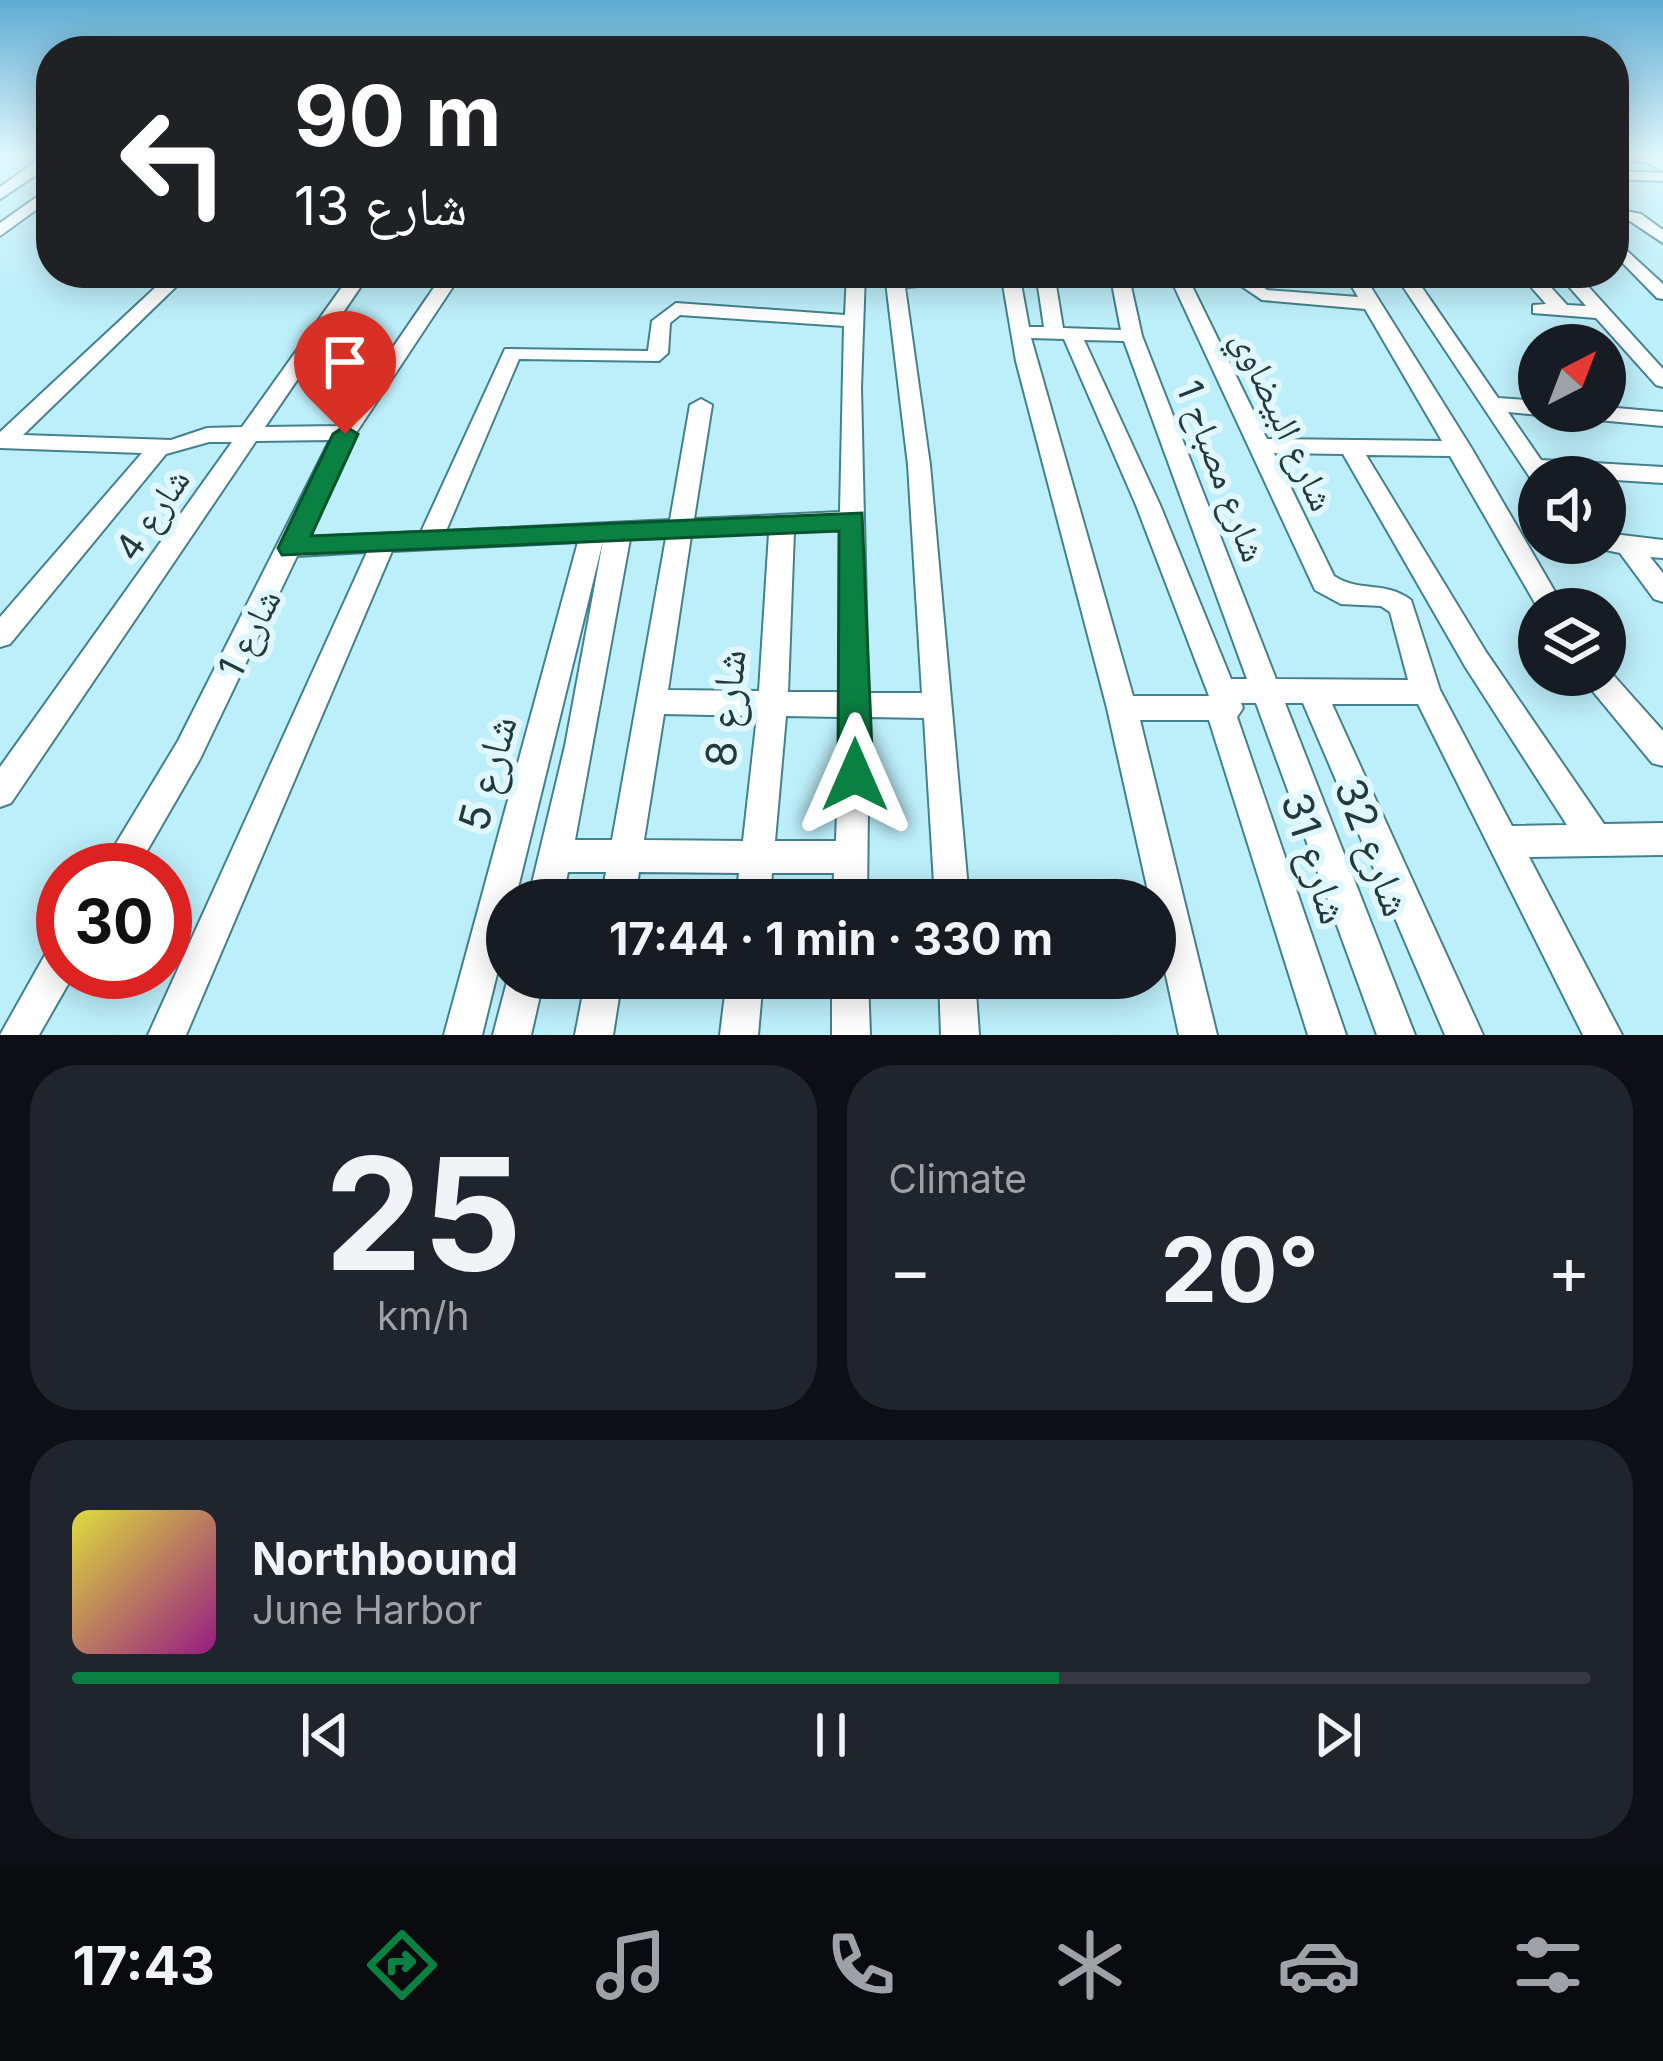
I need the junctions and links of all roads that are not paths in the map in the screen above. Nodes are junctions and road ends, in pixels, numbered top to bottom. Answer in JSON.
{"nodes":[{"id":1,"x":36,"y":203,"type":"edge"},
{"id":2,"x":1629,"y":216,"type":"edge"},
{"id":3,"x":0,"y":231,"type":"edge"},
{"id":4,"x":1663,"y":238,"type":"edge"},
{"id":5,"x":1629,"y":259,"type":"edge"},
{"id":6,"x":165,"y":288,"type":"edge"},
{"id":7,"x":350,"y":288,"type":"edge"},
{"id":8,"x":443,"y":288,"type":"edge"},
{"id":9,"x":855,"y":288,"type":"edge"},
{"id":10,"x":896,"y":288,"type":"edge"},
{"id":11,"x":1013,"y":288,"type":"edge"},
{"id":12,"x":1049,"y":288,"type":"edge"},
{"id":13,"x":1122,"y":288,"type":"edge"},
{"id":14,"x":1185,"y":288,"type":"edge"},
{"id":15,"x":1253,"y":288,"type":"edge"},
{"id":16,"x":1312,"y":288,"type":"edge"},
{"id":17,"x":1361,"y":288,"type":"edge"},
{"id":18,"x":1413,"y":288,"type":"edge"},
{"id":19,"x":1542,"y":288,"type":"edge"},
{"id":20,"x":1580,"y":288,"type":"edge"},
{"id":21,"x":1663,"y":294,"type":"edge"},
{"id":22,"x":1323,"y":300,"type":"junction"},
{"id":23,"x":1371,"y":304,"type":"junction"},
{"id":24,"x":1540,"y":309,"type":"dead end"},
{"id":25,"x":1562,"y":310,"type":"junction"},
{"id":26,"x":1602,"y":313,"type":"junction"},
{"id":27,"x":854,"y":321,"type":"junction"},
{"id":28,"x":1020,"y":332,"type":"junction"},
{"id":29,"x":1062,"y":333,"type":"junction"},
{"id":30,"x":1132,"y":336,"type":"junction"},
{"id":31,"x":1634,"y":348,"type":"junction"},
{"id":32,"x":1663,"y":350,"type":"edge"},
{"id":33,"x":1663,"y":381,"type":"edge"},
{"id":34,"x":1492,"y":404,"type":"junction"},
{"id":35,"x":701,"y":405,"type":"dead end"},
{"id":36,"x":1518,"y":406,"type":"edge"},
{"id":37,"x":1626,"y":415,"type":"edge"},
{"id":38,"x":1663,"y":418,"type":"edge"},
{"id":39,"x":249,"y":433,"type":"junction"},
{"id":40,"x":345,"y":434,"type":"junction"},
{"id":41,"x":2,"y":441,"type":"edge"},
{"id":42,"x":1261,"y":446,"type":"junction"},
{"id":43,"x":160,"y":447,"type":"junction"},
{"id":44,"x":1350,"y":447,"type":"junction"},
{"id":45,"x":1461,"y":449,"type":"junction"},
{"id":46,"x":1526,"y":456,"type":"edge"},
{"id":47,"x":1626,"y":474,"type":"edge"},
{"id":48,"x":1663,"y":475,"type":"edge"},
{"id":49,"x":853,"y":520,"type":"junction"},
{"id":50,"x":782,"y":523,"type":"junction"},
{"id":51,"x":680,"y":528,"type":"junction"},
{"id":52,"x":606,"y":531,"type":"junction"},
{"id":53,"x":1510,"y":532,"type":"junction"},
{"id":54,"x":1518,"y":533,"type":"edge"},
{"id":55,"x":430,"y":540,"type":"junction"},
{"id":56,"x":384,"y":542,"type":"junction"},
{"id":57,"x":1626,"y":544,"type":"edge"},
{"id":58,"x":292,"y":548,"type":"junction"},
{"id":59,"x":1663,"y":549,"type":"edge"},
{"id":60,"x":1626,"y":553,"type":"edge"},
{"id":61,"x":1541,"y":588,"type":"edge"},
{"id":62,"x":1663,"y":592,"type":"edge"},
{"id":63,"x":0,"y":636,"type":"edge"},
{"id":64,"x":1266,"y":691,"type":"junction"},
{"id":65,"x":1312,"y":691,"type":"junction"},
{"id":66,"x":1426,"y":692,"type":"junction"},
{"id":67,"x":1614,"y":696,"type":"edge"},
{"id":68,"x":651,"y":702,"type":"junction"},
{"id":69,"x":773,"y":703,"type":"junction"},
{"id":70,"x":1223,"y":703,"type":"junction"},
{"id":71,"x":855,"y":705,"type":"junction"},
{"id":72,"x":939,"y":706,"type":"junction"},
{"id":73,"x":1122,"y":708,"type":"junction"},
{"id":74,"x":1663,"y":753,"type":"edge"},
{"id":75,"x":0,"y":794,"type":"edge"},
{"id":76,"x":1663,"y":839,"type":"edge"},
{"id":77,"x":1504,"y":842,"type":"junction"},
{"id":78,"x":1597,"y":842,"type":"junction"},
{"id":79,"x":133,"y":843,"type":"edge"},
{"id":80,"x":556,"y":856,"type":"junction"},
{"id":81,"x":626,"y":856,"type":"junction"},
{"id":82,"x":757,"y":856,"type":"junction"},
{"id":83,"x":849,"y":857,"type":"junction"},
{"id":84,"x":550,"y":879,"type":"edge"},
{"id":85,"x":622,"y":879,"type":"edge"},
{"id":86,"x":755,"y":879,"type":"edge"},
{"id":87,"x":850,"y":879,"type":"edge"},
{"id":88,"x":951,"y":879,"type":"edge"},
{"id":89,"x":39,"y":999,"type":"edge"},
{"id":90,"x":521,"y":999,"type":"edge"},
{"id":91,"x":600,"y":999,"type":"edge"},
{"id":92,"x":743,"y":999,"type":"edge"},
{"id":93,"x":850,"y":999,"type":"edge"},
{"id":94,"x":958,"y":999,"type":"edge"},
{"id":95,"x":18,"y":1035,"type":"edge"},
{"id":96,"x":167,"y":1035,"type":"edge"},
{"id":97,"x":463,"y":1035,"type":"edge"},
{"id":98,"x":512,"y":1035,"type":"edge"},
{"id":99,"x":593,"y":1035,"type":"edge"},
{"id":100,"x":739,"y":1035,"type":"edge"},
{"id":101,"x":851,"y":1035,"type":"edge"},
{"id":102,"x":961,"y":1035,"type":"edge"},
{"id":103,"x":1198,"y":1035,"type":"edge"},
{"id":104,"x":1327,"y":1035,"type":"edge"},
{"id":105,"x":1396,"y":1035,"type":"edge"},
{"id":106,"x":1464,"y":1035,"type":"edge"},
{"id":107,"x":1604,"y":1035,"type":"edge"}],
"edges":[{"from":1,"to":3,"type":"street"},
{"from":2,"to":4,"type":"street"},
{"from":5,"to":21,"type":"street"},
{"from":6,"to":41,"type":"street"},
{"from":7,"to":39,"type":"street","name":"شارع 4"},
{"from":8,"to":40,"type":"street","name":"شارع 1"},
{"from":9,"to":27,"type":"street"},
{"from":10,"to":72,"type":"street"},
{"from":11,"to":28,"type":"street"},
{"from":12,"to":29,"type":"street","name":"شارع 31"},
{"from":13,"to":30,"type":"street","name":"شارع مصباح 1"},
{"from":14,"to":42,"type":"street","name":"شارع البيضاوي"},
{"from":15,"to":22,"type":"street"},
{"from":16,"to":22,"type":"street"},
{"from":17,"to":23,"type":"street"},
{"from":18,"to":34,"type":"street"},
{"from":19,"to":25,"type":"street"},
{"from":20,"to":26,"type":"street"},
{"from":22,"to":23,"type":"street"},
{"from":23,"to":45,"type":"street"},
{"from":24,"to":25,"type":"street"},
{"from":25,"to":26,"type":"street"},
{"from":26,"to":31,"type":"street"},
{"from":27,"to":49,"type":"street"},
{"from":27,"to":55,"type":"street"},
{"from":28,"to":29,"type":"street"},
{"from":28,"to":73,"type":"street"},
{"from":29,"to":30,"type":"street"},
{"from":29,"to":70,"type":"street","name":"شارع 31"},
{"from":30,"to":64,"type":"street","name":"شارع مصباح 1"},
{"from":31,"to":32,"type":"street"},
{"from":31,"to":33,"type":"street"},
{"from":34,"to":36,"type":"street"},
{"from":34,"to":46,"type":"street"},
{"from":35,"to":51,"type":"street"},
{"from":37,"to":38,"type":"street"},
{"from":39,"to":40,"type":"street"},
{"from":39,"to":43,"type":"street"},
{"from":39,"to":75,"type":"street","name":"شارع 4"},
{"from":40,"to":58,"type":"street","name":"شارع 1"},
{"from":41,"to":43,"type":"street"},
{"from":42,"to":44,"type":"street"},
{"from":42,"to":66,"type":"street","name":"شارع البيضاوي"},
{"from":43,"to":63,"type":"street"},
{"from":44,"to":45,"type":"street"},
{"from":44,"to":78,"type":"street"},
{"from":45,"to":53,"type":"street"},
{"from":47,"to":48,"type":"street"},
{"from":49,"to":50,"type":"street"},
{"from":49,"to":71,"type":"street"},
{"from":50,"to":51,"type":"street"},
{"from":50,"to":69,"type":"street","name":"شارع 8"},
{"from":51,"to":52,"type":"street"},
{"from":51,"to":68,"type":"street"},
{"from":52,"to":55,"type":"street"},
{"from":52,"to":80,"type":"street"},
{"from":52,"to":97,"type":"street","name":"شارع 5"},
{"from":53,"to":54,"type":"street"},
{"from":53,"to":61,"type":"street"},
{"from":55,"to":56,"type":"street"},
{"from":56,"to":58,"type":"street"},
{"from":56,"to":96,"type":"street"},
{"from":57,"to":59,"type":"street"},
{"from":58,"to":79,"type":"street","name":"شارع 1"},
{"from":60,"to":62,"type":"street"},
{"from":64,"to":65,"type":"street"},
{"from":64,"to":70,"type":"street"},
{"from":64,"to":105,"type":"street","name":"شارع 32"},
{"from":65,"to":66,"type":"street"},
{"from":65,"to":106,"type":"street"},
{"from":66,"to":77,"type":"street"},
{"from":67,"to":74,"type":"street"},
{"from":68,"to":69,"type":"street"},
{"from":68,"to":81,"type":"street"},
{"from":69,"to":71,"type":"street"},
{"from":69,"to":82,"type":"street","name":"شارع 8"},
{"from":70,"to":73,"type":"street"},
{"from":70,"to":104,"type":"street","name":"شارع 31"},
{"from":71,"to":72,"type":"street"},
{"from":71,"to":83,"type":"street"},
{"from":72,"to":88,"type":"street"},
{"from":73,"to":103,"type":"street"},
{"from":76,"to":78,"type":"street"},
{"from":77,"to":78,"type":"street"},
{"from":77,"to":107,"type":"street"},
{"from":80,"to":81,"type":"street"},
{"from":80,"to":84,"type":"street"},
{"from":81,"to":82,"type":"street"},
{"from":81,"to":85,"type":"street"},
{"from":82,"to":83,"type":"street"},
{"from":82,"to":86,"type":"street","name":"شارع 8"},
{"from":83,"to":87,"type":"street"},
{"from":89,"to":95,"type":"street"},
{"from":90,"to":98,"type":"street"},
{"from":91,"to":99,"type":"street"},
{"from":92,"to":100,"type":"street"},
{"from":93,"to":101,"type":"street"},
{"from":94,"to":102,"type":"street"}]}
